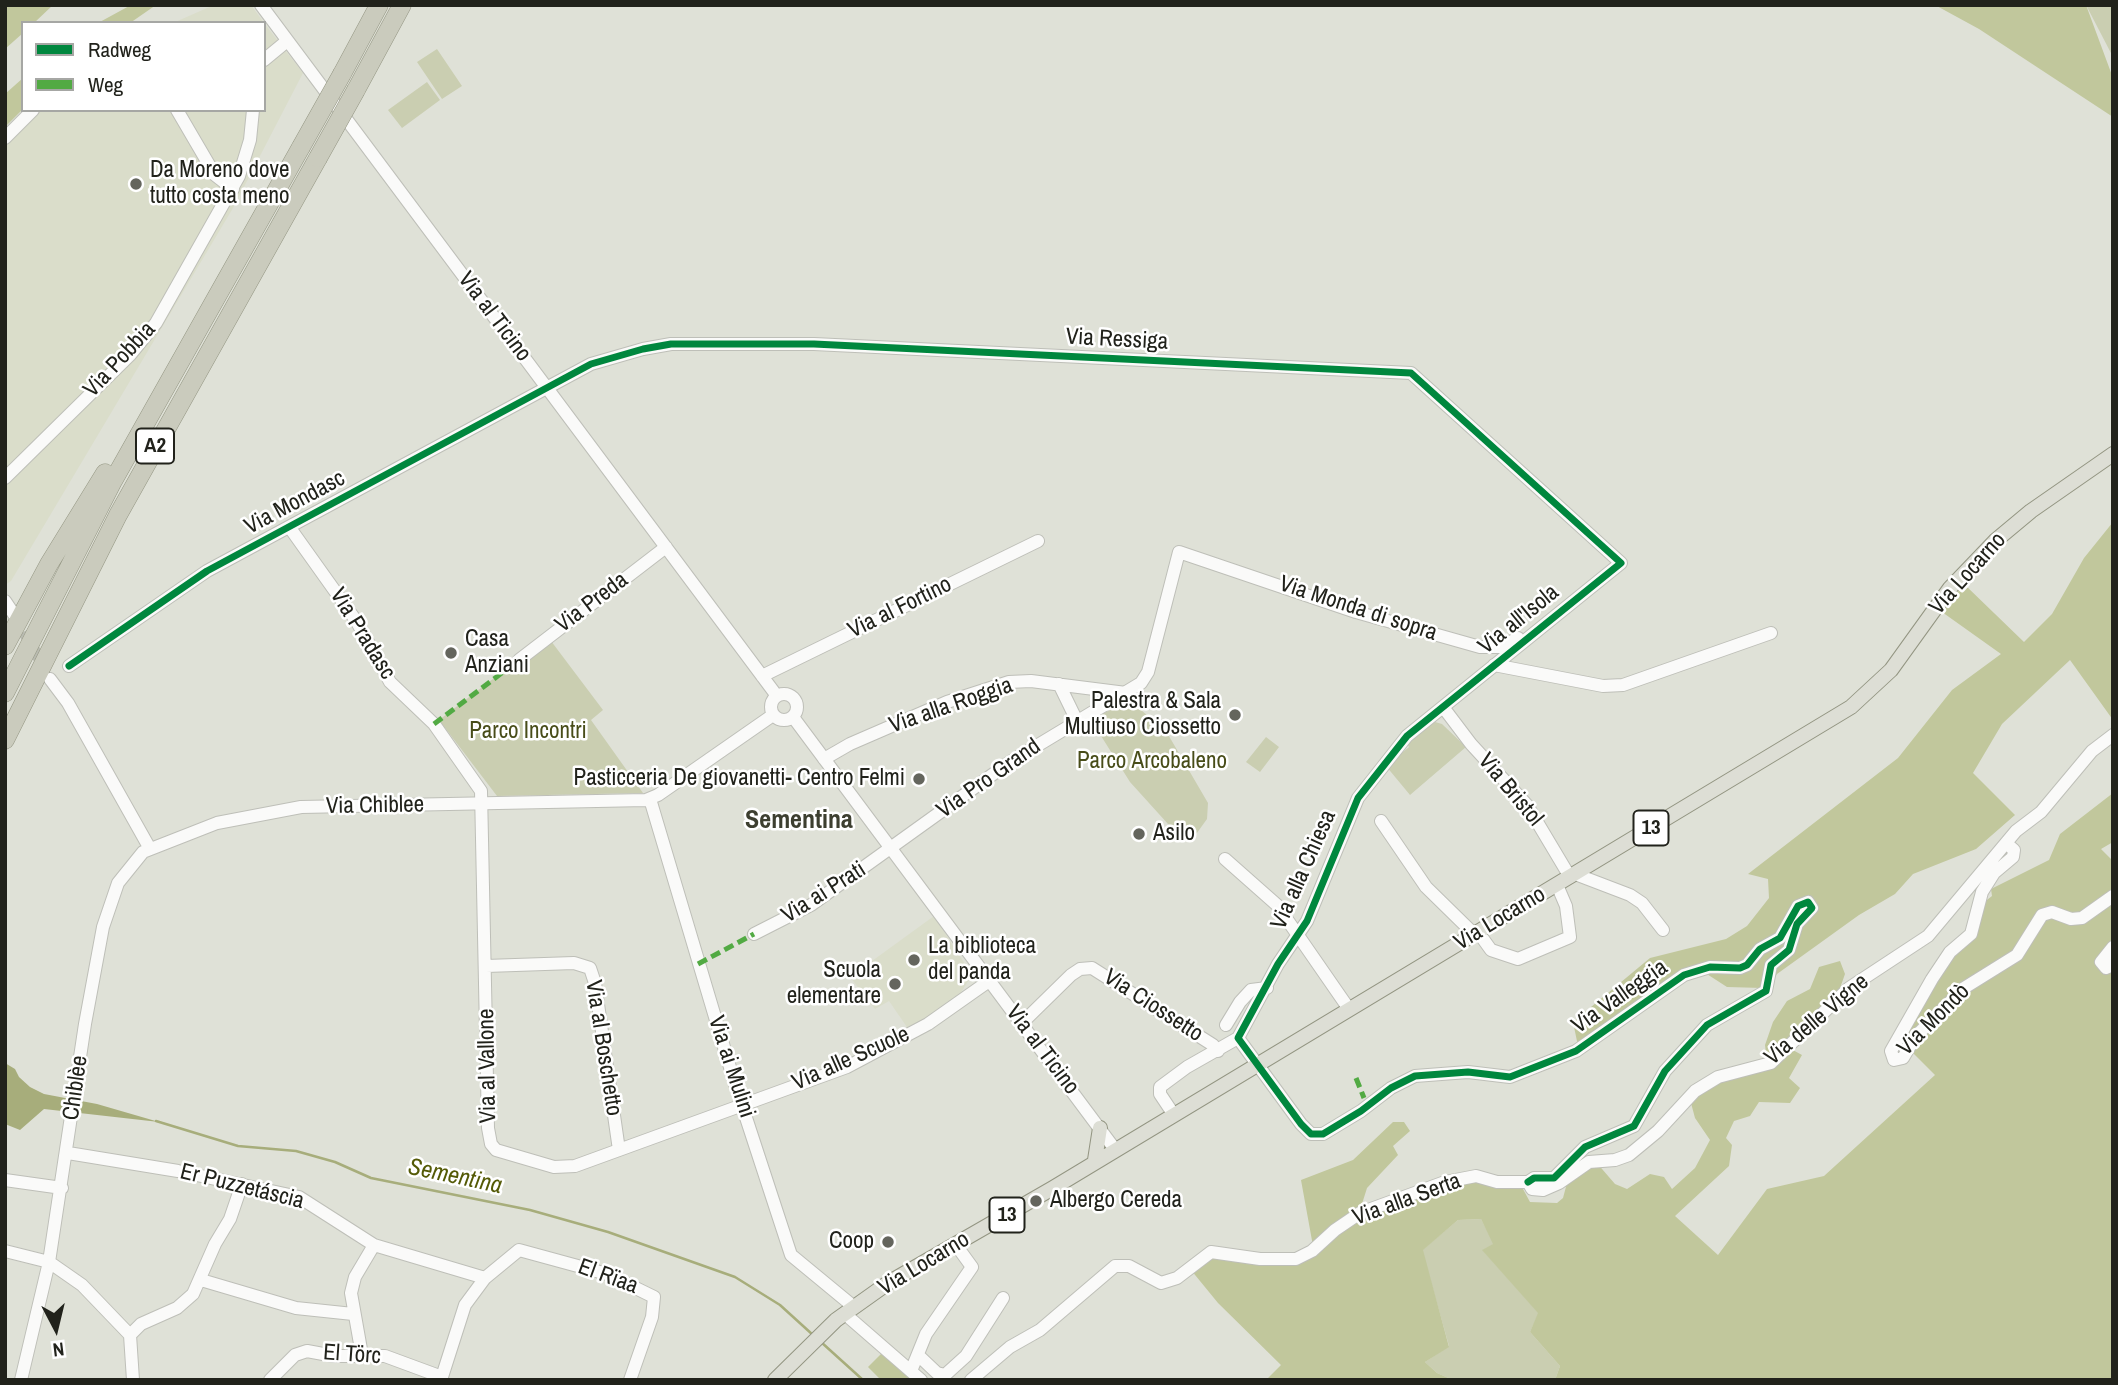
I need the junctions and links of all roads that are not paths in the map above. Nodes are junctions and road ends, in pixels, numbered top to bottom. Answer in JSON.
{"nodes":[{"id":1,"x":261,"y":5,"type":"edge"},
{"id":2,"x":379,"y":5,"type":"edge"},
{"id":3,"x":402,"y":5,"type":"edge"},
{"id":4,"x":287,"y":41,"type":"junction"},
{"id":5,"x":266,"y":58,"type":"edge"},
{"id":6,"x":31,"y":112,"type":"edge"},
{"id":7,"x":178,"y":112,"type":"edge"},
{"id":8,"x":253,"y":112,"type":"edge"},
{"id":9,"x":5,"y":138,"type":"edge"},
{"id":10,"x":233,"y":189,"type":"junction"},
{"id":11,"x":188,"y":346,"type":"junction"},
{"id":12,"x":547,"y":389,"type":"junction"},
{"id":13,"x":2113,"y":454,"type":"edge"},
{"id":14,"x":5,"y":478,"type":"edge"},
{"id":15,"x":290,"y":528,"type":"junction"},
{"id":16,"x":1038,"y":541,"type":"dead end"},
{"id":17,"x":666,"y":547,"type":"junction"},
{"id":18,"x":1180,"y":552,"type":"joint"},
{"id":19,"x":1621,"y":563,"type":"joint"},
{"id":20,"x":5,"y":601,"type":"edge"},
{"id":21,"x":15,"y":616,"type":"tunnel mouth"},
{"id":22,"x":1535,"y":633,"type":"junction"},
{"id":23,"x":1771,"y":633,"type":"dead end"},
{"id":24,"x":5,"y":646,"type":"edge"},
{"id":25,"x":519,"y":660,"type":"dead end"},
{"id":26,"x":1494,"y":665,"type":"junction"},
{"id":27,"x":69,"y":666,"type":"dead end"},
{"id":28,"x":762,"y":676,"type":"junction"},
{"id":29,"x":50,"y":679,"type":"tunnel mouth"},
{"id":30,"x":1059,"y":684,"type":"junction"},
{"id":31,"x":5,"y":693,"type":"edge"},
{"id":32,"x":1126,"y":693,"type":"junction"},
{"id":33,"x":777,"y":696,"type":"junction"},
{"id":34,"x":1443,"y":707,"type":"junction"},
{"id":35,"x":773,"y":715,"type":"junction"},
{"id":36,"x":793,"y":717,"type":"junction"},
{"id":37,"x":1077,"y":720,"type":"junction"},
{"id":38,"x":2113,"y":734,"type":"edge"},
{"id":39,"x":5,"y":740,"type":"edge"},
{"id":40,"x":824,"y":759,"type":"junction"},
{"id":41,"x":650,"y":799,"type":"junction"},
{"id":42,"x":483,"y":804,"type":"junction"},
{"id":43,"x":1381,"y":821,"type":"dead end"},
{"id":44,"x":2006,"y":842,"type":"junction"},
{"id":45,"x":149,"y":847,"type":"junction"},
{"id":46,"x":892,"y":848,"type":"junction"},
{"id":47,"x":1225,"y":859,"type":"dead end"},
{"id":48,"x":1567,"y":878,"type":"junction"},
{"id":49,"x":2113,"y":896,"type":"edge"},
{"id":50,"x":1662,"y":930,"type":"dead end"},
{"id":51,"x":1299,"y":933,"type":"junction"},
{"id":52,"x":1476,"y":933,"type":"junction"},
{"id":53,"x":754,"y":934,"type":"dead end"},
{"id":54,"x":2113,"y":947,"type":"edge"},
{"id":55,"x":2113,"y":965,"type":"edge"},
{"id":56,"x":486,"y":966,"type":"junction"},
{"id":57,"x":989,"y":981,"type":"junction"},
{"id":58,"x":1267,"y":988,"type":"junction"},
{"id":59,"x":1349,"y":1009,"type":"junction"},
{"id":60,"x":1022,"y":1023,"type":"junction"},
{"id":61,"x":85,"y":1024,"type":"joint"},
{"id":62,"x":1226,"y":1025,"type":"dead end"},
{"id":63,"x":1238,"y":1038,"type":"junction"},
{"id":64,"x":1218,"y":1051,"type":"junction"},
{"id":65,"x":1258,"y":1064,"type":"junction"},
{"id":66,"x":742,"y":1105,"type":"junction"},
{"id":67,"x":1174,"y":1115,"type":"junction"},
{"id":68,"x":1100,"y":1128,"type":"junction"},
{"id":69,"x":1114,"y":1148,"type":"junction"},
{"id":70,"x":619,"y":1150,"type":"junction"},
{"id":71,"x":68,"y":1153,"type":"junction"},
{"id":72,"x":1095,"y":1160,"type":"junction"},
{"id":73,"x":1567,"y":1177,"type":"joint"},
{"id":74,"x":5,"y":1180,"type":"edge"},
{"id":75,"x":1528,"y":1182,"type":"junction"},
{"id":76,"x":242,"y":1184,"type":"junction"},
{"id":77,"x":62,"y":1188,"type":"junction"},
{"id":78,"x":374,"y":1245,"type":"junction"},
{"id":79,"x":956,"y":1245,"type":"junction"},
{"id":80,"x":5,"y":1251,"type":"edge"},
{"id":81,"x":49,"y":1262,"type":"junction"},
{"id":82,"x":485,"y":1278,"type":"junction"},
{"id":83,"x":201,"y":1280,"type":"junction"},
{"id":84,"x":1003,"y":1298,"type":"dead end"},
{"id":85,"x":353,"y":1314,"type":"junction"},
{"id":86,"x":845,"y":1314,"type":"junction"},
{"id":87,"x":130,"y":1335,"type":"junction"},
{"id":88,"x":362,"y":1355,"type":"junction"},
{"id":89,"x":918,"y":1355,"type":"junction"},
{"id":90,"x":911,"y":1371,"type":"junction"},
{"id":91,"x":441,"y":1378,"type":"edge"},
{"id":92,"x":21,"y":1380,"type":"edge"},
{"id":93,"x":133,"y":1380,"type":"edge"},
{"id":94,"x":270,"y":1380,"type":"edge"},
{"id":95,"x":630,"y":1380,"type":"edge"},
{"id":96,"x":775,"y":1380,"type":"edge"},
{"id":97,"x":921,"y":1380,"type":"edge"},
{"id":98,"x":971,"y":1380,"type":"edge"}],
"edges":[{"from":1,"to":4,"type":"street","name":"Via al Ticino"},
{"from":2,"to":11,"type":"highway","number":"A2","bridge":true},
{"from":3,"to":39,"type":"highway","number":"A2","bridge":true},
{"from":4,"to":5,"type":"street"},
{"from":4,"to":12,"type":"street","name":"Via al Ticino"},
{"from":6,"to":9,"type":"street"},
{"from":7,"to":10,"type":"street"},
{"from":8,"to":10,"type":"street","name":"Via Pobbia"},
{"from":10,"to":14,"type":"street","name":"Via Pobbia"},
{"from":11,"to":24,"type":"highway","number":"A2"},
{"from":11,"to":31,"type":"highway","number":"A2"},
{"from":12,"to":15,"type":"street","name":"Via Mondasc"},
{"from":12,"to":17,"type":"street","name":"Via al Ticino"},
{"from":12,"to":19,"type":"street","name":"Via Ressiga"},
{"from":13,"to":48,"type":"main road","name":"Via Locarno","number":"13"},
{"from":15,"to":27,"type":"street","name":"Via Mondasc"},
{"from":15,"to":42,"type":"street","name":"Via Pradasc"},
{"from":16,"to":28,"type":"street","name":"Via al Fortino"},
{"from":17,"to":25,"type":"street","name":"Via Preda"},
{"from":17,"to":28,"type":"street","name":"Via al Ticino"},
{"from":18,"to":22,"type":"street","name":"Via Monda di sopra"},
{"from":18,"to":32,"type":"street","name":"Via Pro Grand"},
{"from":19,"to":22,"type":"street","name":"Via all'Isola"},
{"from":20,"to":21,"type":"street"},
{"from":22,"to":26,"type":"street","name":"Via all'Isola"},
{"from":23,"to":26,"type":"street"},
{"from":26,"to":34,"type":"street","name":"Via all'Isola"},
{"from":28,"to":33,"type":"street","name":"Via al Ticino"},
{"from":29,"to":45,"type":"street"},
{"from":30,"to":32,"type":"street","name":"Via alla Roggia"},
{"from":30,"to":37,"type":"street"},
{"from":30,"to":40,"type":"street","name":"Via alla Roggia"},
{"from":32,"to":37,"type":"street","name":"Via Pro Grand"},
{"from":33,"to":35,"type":"street"},
{"from":33,"to":36,"type":"street"},
{"from":34,"to":48,"type":"street","name":"Via Bristol"},
{"from":34,"to":51,"type":"street","name":"Via alla Chiesa"},
{"from":35,"to":36,"type":"street"},
{"from":35,"to":41,"type":"street"},
{"from":36,"to":40,"type":"street","name":"Via al Ticino"},
{"from":37,"to":46,"type":"street","name":"Via Pro Grand"},
{"from":38,"to":44,"type":"street","name":"Via delle Vigne"},
{"from":40,"to":46,"type":"street","name":"Via al Ticino"},
{"from":41,"to":42,"type":"street","name":"Via Chiblee"},
{"from":41,"to":66,"type":"street","name":"Via ai Mulini"},
{"from":42,"to":45,"type":"street","name":"Via Chiblee"},
{"from":42,"to":56,"type":"street","name":"Via al Vallone"},
{"from":43,"to":52,"type":"street"},
{"from":44,"to":49,"type":"street","name":"Via Mondò"},
{"from":44,"to":73,"type":"street","name":"Via delle Vigne"},
{"from":45,"to":61,"type":"street","name":"Via Chiblee"},
{"from":46,"to":53,"type":"street","name":"Via ai Prati"},
{"from":46,"to":57,"type":"street","name":"Via al Ticino"},
{"from":47,"to":51,"type":"street"},
{"from":48,"to":50,"type":"street"},
{"from":48,"to":52,"type":"main road","name":"Via Locarno","number":"13"},
{"from":48,"to":52,"type":"street","name":"Via Bristol"},
{"from":51,"to":58,"type":"street","name":"Via alla Chiesa"},
{"from":51,"to":59,"type":"street"},
{"from":52,"to":59,"type":"main road","name":"Via Locarno","number":"13"},
{"from":54,"to":55,"type":"street"},
{"from":56,"to":70,"type":"street","name":"Via al Boschetto"},
{"from":56,"to":70,"type":"street","name":"Via al Vallone"},
{"from":57,"to":60,"type":"street","name":"Via al Ticino"},
{"from":57,"to":66,"type":"street","name":"Via alle Scuole"},
{"from":58,"to":62,"type":"street"},
{"from":58,"to":63,"type":"street","name":"Via alla Chiesa"},
{"from":59,"to":65,"type":"main road","name":"Via Locarno","number":"13"},
{"from":60,"to":64,"type":"street","name":"Via Ciossetto"},
{"from":60,"to":68,"type":"street","name":"Via al Ticino"},
{"from":61,"to":71,"type":"street","name":"Chiblèe"},
{"from":63,"to":64,"type":"street"},
{"from":63,"to":65,"type":"street"},
{"from":64,"to":67,"type":"street"},
{"from":65,"to":67,"type":"main road","name":"Via Locarno","number":"13"},
{"from":65,"to":75,"type":"street","name":"Via Valleggia"},
{"from":66,"to":70,"type":"street","name":"Via al Vallone"},
{"from":66,"to":86,"type":"street","name":"Via ai Mulini"},
{"from":67,"to":69,"type":"main road","name":"Via Locarno","number":"13"},
{"from":68,"to":69,"type":"street","name":"Via al Ticino"},
{"from":68,"to":72,"type":"main road"},
{"from":69,"to":72,"type":"main road","name":"Via Locarno","number":"13"},
{"from":71,"to":76,"type":"street","name":"Er Puzzetáscia"},
{"from":71,"to":77,"type":"street","name":"Chiblèe"},
{"from":72,"to":79,"type":"main road","name":"Via Locarno","number":"13"},
{"from":73,"to":75,"type":"street","name":"Via alla Serta"},
{"from":74,"to":77,"type":"street"},
{"from":75,"to":98,"type":"street","name":"Via alla Serta"},
{"from":76,"to":78,"type":"street","name":"Er Puzzetáscia"},
{"from":76,"to":83,"type":"street"},
{"from":77,"to":81,"type":"street","name":"Chiblèe"},
{"from":78,"to":82,"type":"street","name":"Er Puzzetáscia"},
{"from":78,"to":85,"type":"street"},
{"from":79,"to":86,"type":"main road","name":"Via Locarno","number":"13"},
{"from":79,"to":89,"type":"street"},
{"from":80,"to":81,"type":"street"},
{"from":81,"to":87,"type":"street"},
{"from":81,"to":92,"type":"street","name":"Chiblèe"},
{"from":82,"to":91,"type":"street"},
{"from":82,"to":95,"type":"street","name":"El Rïaa"},
{"from":83,"to":85,"type":"street"},
{"from":83,"to":87,"type":"street"},
{"from":84,"to":89,"type":"street"},
{"from":85,"to":88,"type":"street"},
{"from":86,"to":90,"type":"street"},
{"from":86,"to":96,"type":"main road","number":"13"},
{"from":87,"to":93,"type":"street"},
{"from":88,"to":91,"type":"street","name":"El Törc"},
{"from":88,"to":94,"type":"street","name":"El Törc"},
{"from":89,"to":90,"type":"street"},
{"from":90,"to":97,"type":"street"}]}
